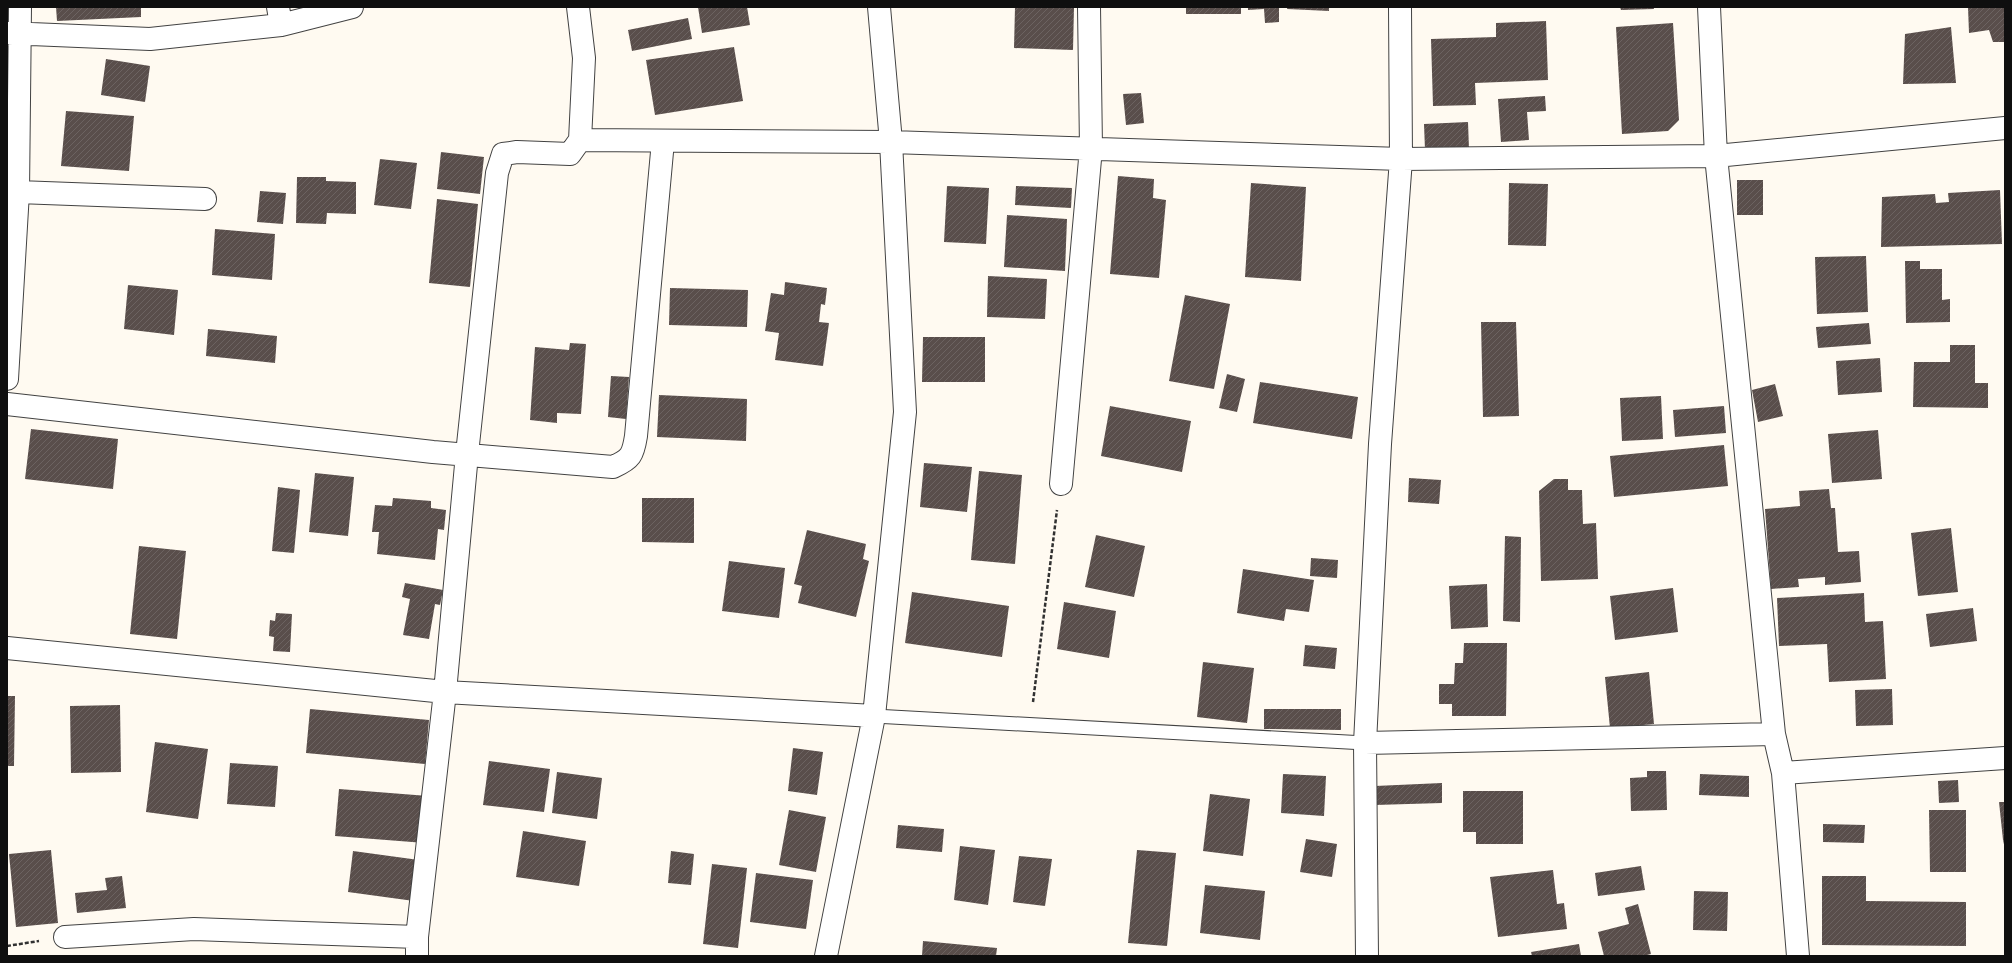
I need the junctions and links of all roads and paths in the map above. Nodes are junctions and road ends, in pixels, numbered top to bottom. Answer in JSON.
{"nodes":[{"id":1,"x":20,"y":7,"type":"edge"},
{"id":2,"x":352,"y":7,"type":"edge"},
{"id":3,"x":578,"y":7,"type":"edge"},
{"id":4,"x":879,"y":7,"type":"edge"},
{"id":5,"x":1089,"y":7,"type":"edge"},
{"id":6,"x":1400,"y":7,"type":"edge"},
{"id":7,"x":1708,"y":7,"type":"edge"},
{"id":8,"x":280,"y":16,"type":"edge"},
{"id":9,"x":13,"y":34,"type":"edge"},
{"id":10,"x":2005,"y":128,"type":"edge"},
{"id":11,"x":580,"y":140,"type":"junction"},
{"id":12,"x":663,"y":141,"type":"junction"},
{"id":13,"x":890,"y":142,"type":"junction"},
{"id":14,"x":1091,"y":148,"type":"junction"},
{"id":15,"x":1716,"y":156,"type":"junction"},
{"id":16,"x":1401,"y":159,"type":"junction"},
{"id":17,"x":18,"y":192,"type":"junction"},
{"id":18,"x":204,"y":199,"type":"dead end"},
{"id":19,"x":7,"y":379,"type":"edge"},
{"id":20,"x":7,"y":404,"type":"edge"},
{"id":21,"x":467,"y":454,"type":"junction"},
{"id":22,"x":1061,"y":484,"type":"joint"},
{"id":23,"x":7,"y":648,"type":"edge"},
{"id":24,"x":445,"y":692,"type":"junction"},
{"id":25,"x":874,"y":716,"type":"junction"},
{"id":26,"x":1030,"y":724,"type":"junction"},
{"id":27,"x":1774,"y":734,"type":"junction"},
{"id":28,"x":1365,"y":743,"type":"junction"},
{"id":29,"x":2005,"y":758,"type":"edge"},
{"id":30,"x":1783,"y":773,"type":"junction"},
{"id":31,"x":65,"y":937,"type":"joint"},
{"id":32,"x":7,"y":946,"type":"edge"},
{"id":33,"x":420,"y":951,"type":"edge"},
{"id":34,"x":826,"y":956,"type":"edge"},
{"id":35,"x":1366,"y":956,"type":"edge"},
{"id":36,"x":1798,"y":956,"type":"edge"}],
"edges":[{"from":1,"to":9,"type":"street"},
{"from":2,"to":8,"type":"street"},
{"from":3,"to":11,"type":"street"},
{"from":4,"to":13,"type":"street"},
{"from":5,"to":14,"type":"street"},
{"from":6,"to":16,"type":"street"},
{"from":7,"to":15,"type":"street"},
{"from":8,"to":9,"type":"street"},
{"from":9,"to":17,"type":"street"},
{"from":10,"to":15,"type":"street"},
{"from":11,"to":12,"type":"street"},
{"from":11,"to":21,"type":"street"},
{"from":12,"to":13,"type":"street"},
{"from":12,"to":21,"type":"street"},
{"from":13,"to":14,"type":"street"},
{"from":13,"to":25,"type":"street"},
{"from":14,"to":16,"type":"street"},
{"from":14,"to":22,"type":"street"},
{"from":15,"to":16,"type":"street"},
{"from":15,"to":27,"type":"street"},
{"from":16,"to":28,"type":"street"},
{"from":17,"to":18,"type":"street"},
{"from":17,"to":19,"type":"street"},
{"from":20,"to":21,"type":"street"},
{"from":21,"to":24,"type":"street"},
{"from":22,"to":26,"type":"path"},
{"from":23,"to":24,"type":"street"},
{"from":24,"to":25,"type":"street"},
{"from":24,"to":33,"type":"street"},
{"from":25,"to":26,"type":"lane"},
{"from":25,"to":34,"type":"street"},
{"from":26,"to":28,"type":"lane"},
{"from":27,"to":28,"type":"street"},
{"from":27,"to":30,"type":"street"},
{"from":28,"to":35,"type":"street"},
{"from":29,"to":30,"type":"street"},
{"from":30,"to":36,"type":"street"},
{"from":31,"to":32,"type":"path"},
{"from":31,"to":33,"type":"street"}]}
